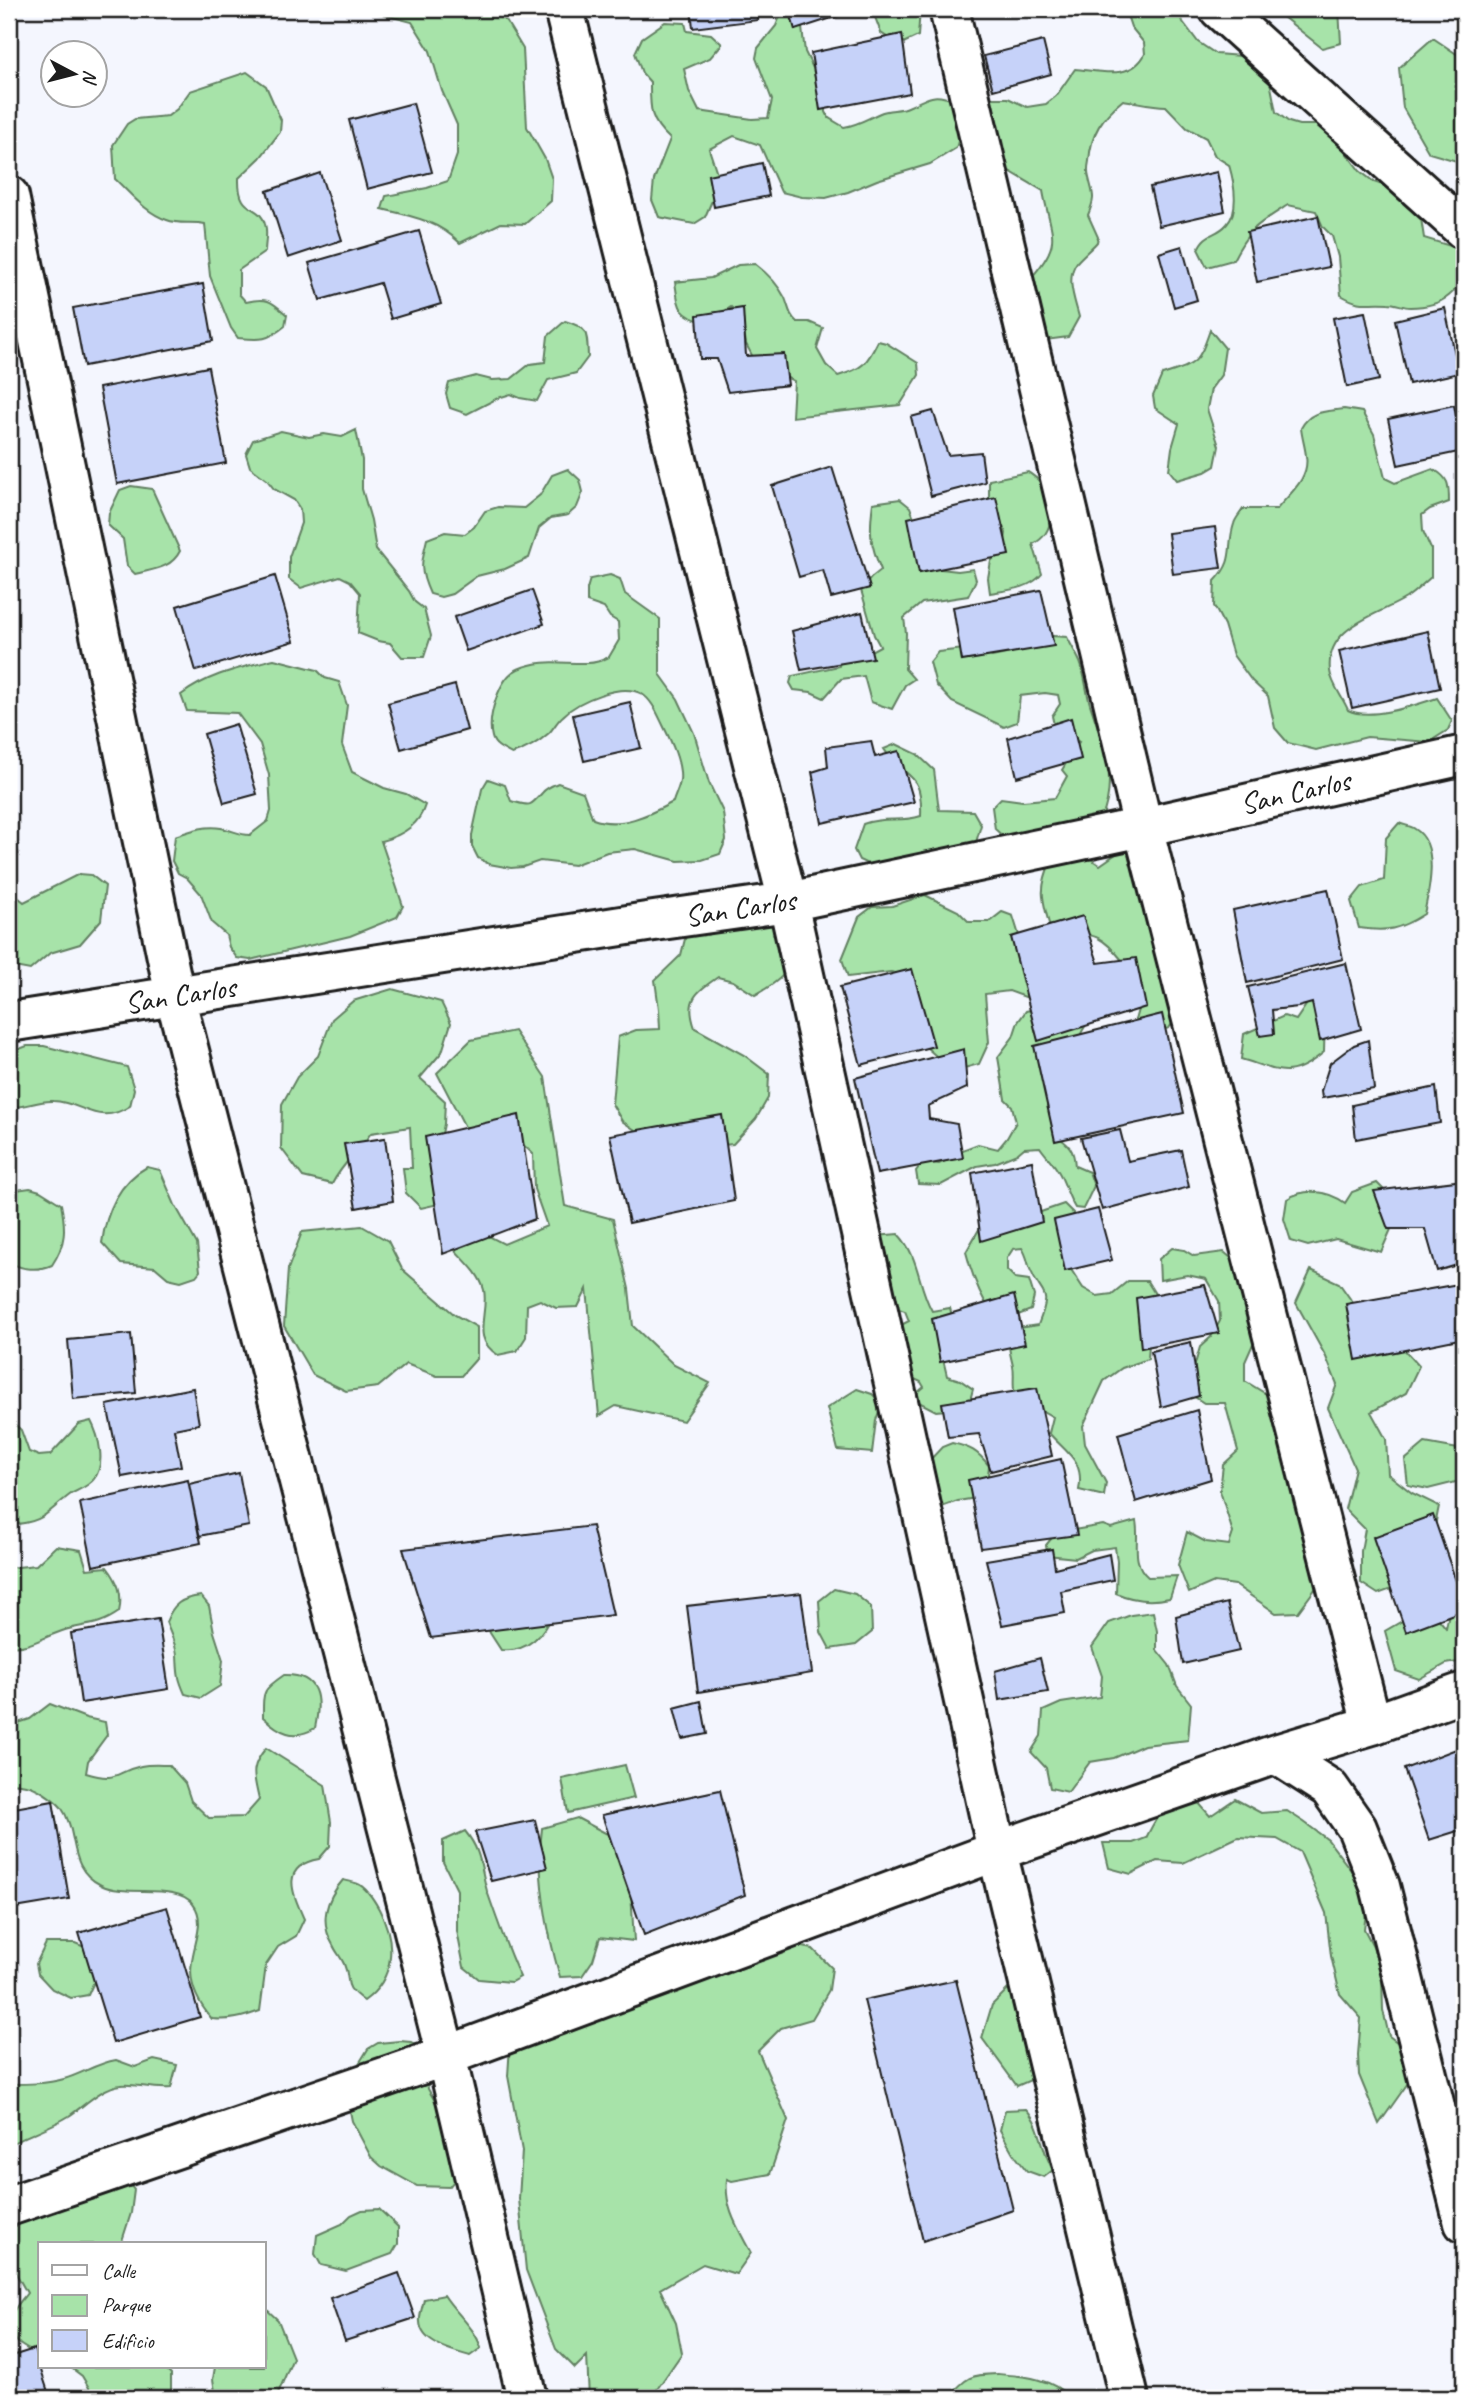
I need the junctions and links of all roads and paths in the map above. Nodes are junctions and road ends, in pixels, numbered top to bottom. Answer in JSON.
{"nodes":[{"id":1,"x":564,"y":9,"type":"edge"},
{"id":2,"x":949,"y":9,"type":"edge"},
{"id":3,"x":1219,"y":9,"type":"edge"},
{"id":4,"x":9,"y":196,"type":"edge"},
{"id":5,"x":1464,"y":230,"type":"edge"},
{"id":6,"x":1464,"y":754,"type":"edge"},
{"id":7,"x":1143,"y":827,"type":"junction"},
{"id":8,"x":788,"y":902,"type":"junction"},
{"id":9,"x":175,"y":996,"type":"junction"},
{"id":10,"x":9,"y":1022,"type":"edge"},
{"id":11,"x":1464,"y":1692,"type":"edge"},
{"id":12,"x":1372,"y":1725,"type":"junction"},
{"id":13,"x":1276,"y":1754,"type":"junction"},
{"id":14,"x":997,"y":1851,"type":"junction"},
{"id":15,"x":446,"y":2056,"type":"junction"},
{"id":16,"x":9,"y":2206,"type":"edge"},
{"id":17,"x":1464,"y":2223,"type":"edge"},
{"id":18,"x":527,"y":2398,"type":"edge"},
{"id":19,"x":1129,"y":2398,"type":"edge"}],
"edges":[{"from":1,"to":8,"type":"street"},
{"from":2,"to":7,"type":"street"},
{"from":3,"to":5,"type":"street"},
{"from":4,"to":9,"type":"street"},
{"from":6,"to":7,"type":"street","name":"San Carlos"},
{"from":7,"to":8,"type":"street","name":"San Carlos"},
{"from":7,"to":12,"type":"street"},
{"from":8,"to":9,"type":"street","name":"San Carlos"},
{"from":8,"to":14,"type":"street"},
{"from":9,"to":10,"type":"street","name":"San Carlos"},
{"from":9,"to":15,"type":"street"},
{"from":11,"to":12,"type":"street"},
{"from":12,"to":13,"type":"street"},
{"from":13,"to":14,"type":"street"},
{"from":13,"to":17,"type":"street"},
{"from":14,"to":15,"type":"street"},
{"from":14,"to":19,"type":"street"},
{"from":15,"to":16,"type":"street"},
{"from":15,"to":18,"type":"street"}]}
